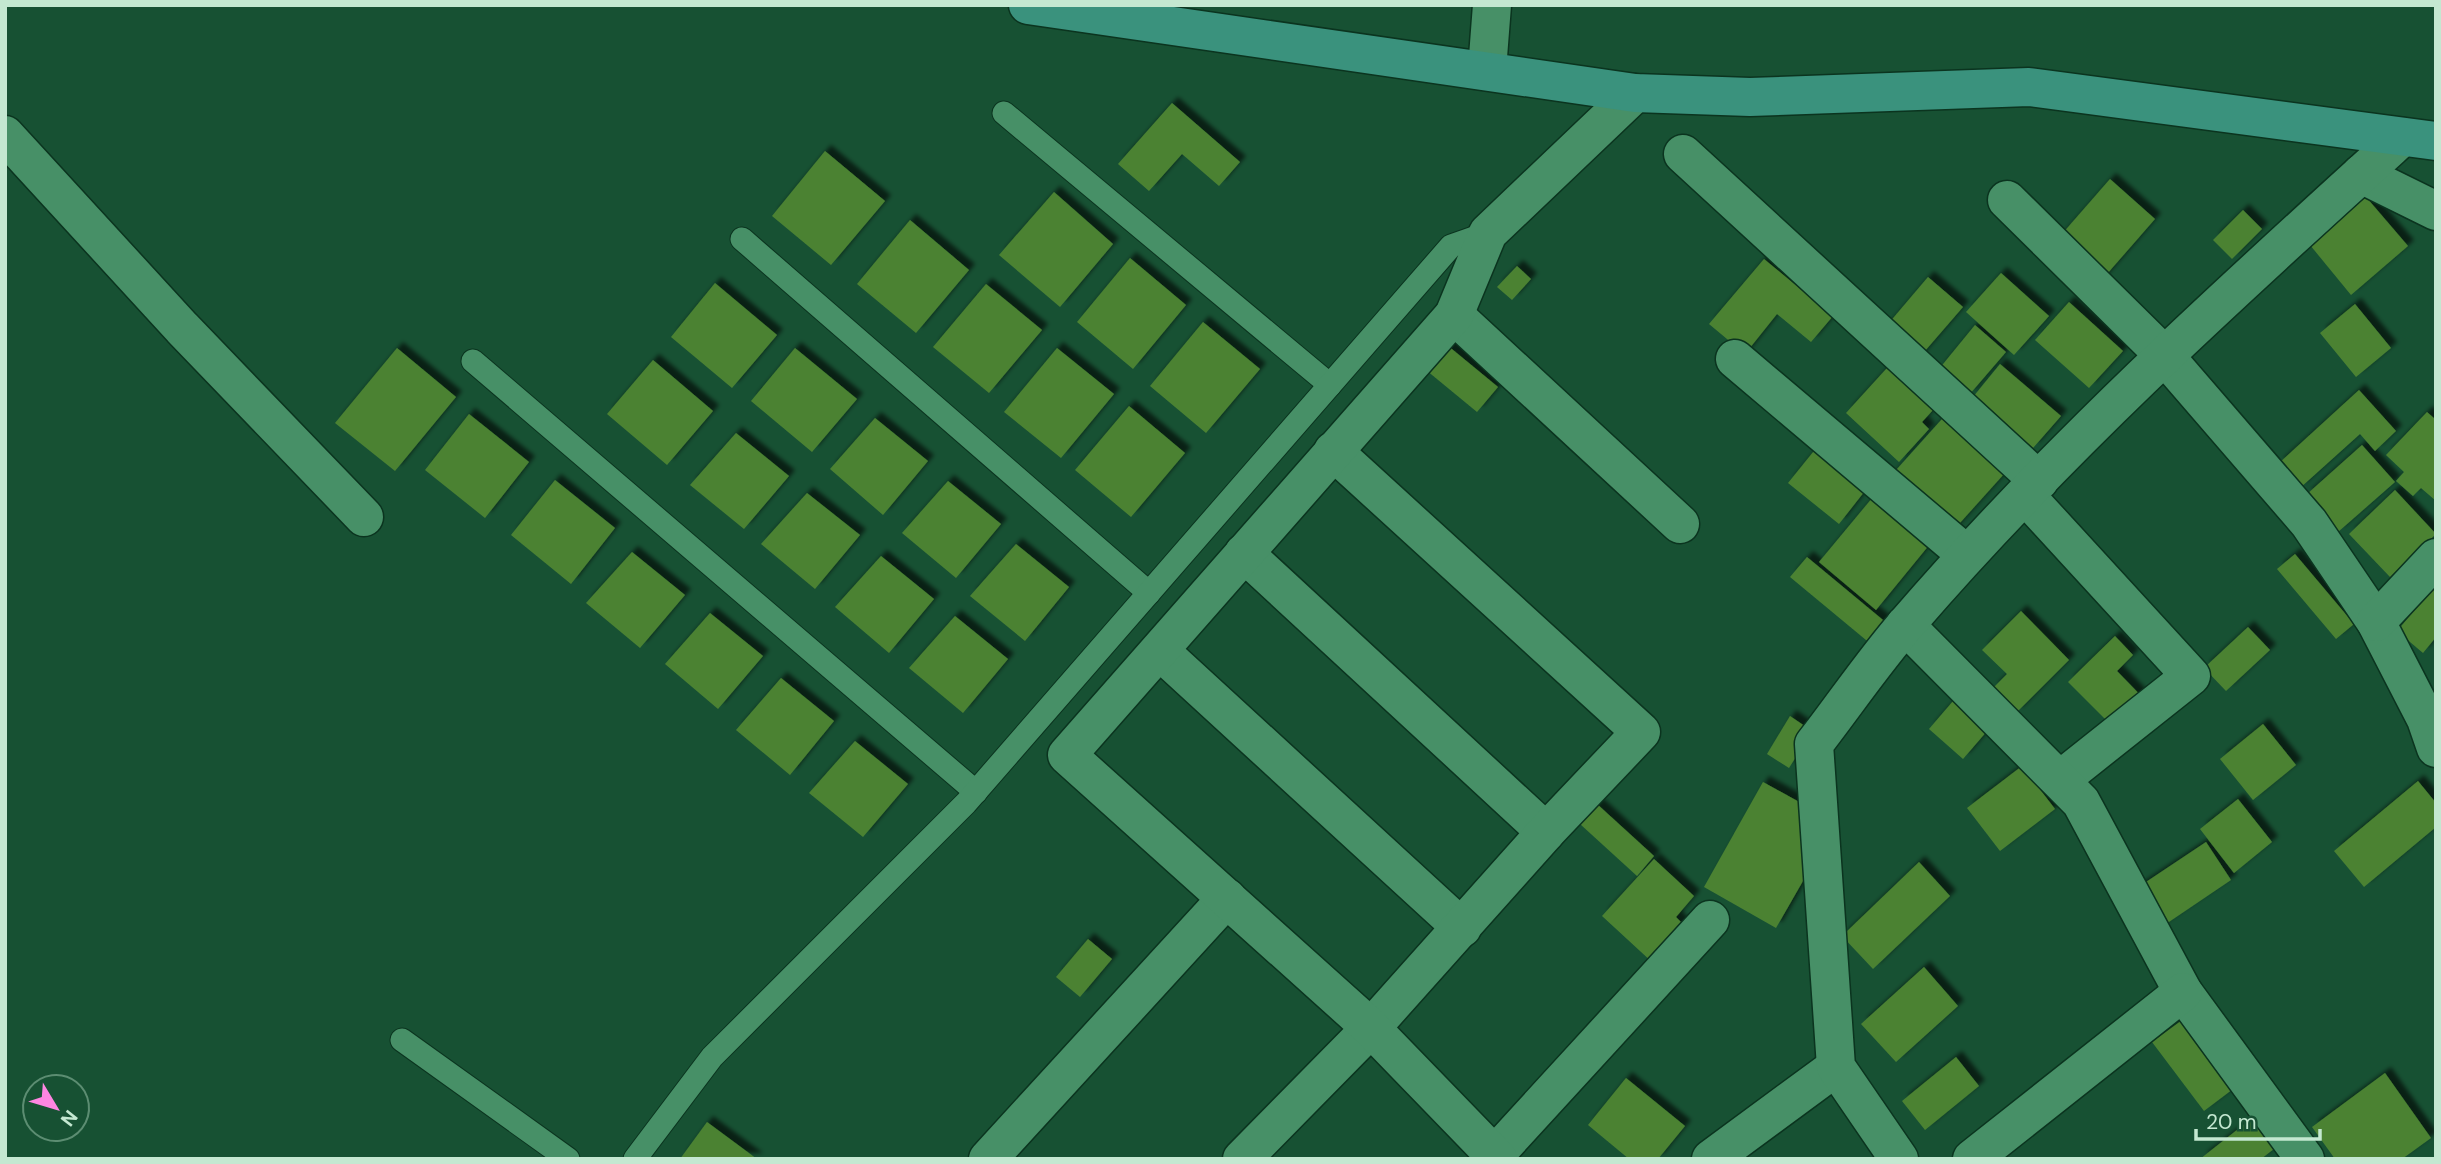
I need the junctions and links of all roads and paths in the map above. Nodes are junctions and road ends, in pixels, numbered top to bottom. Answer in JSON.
{"nodes":[{"id":1,"x":1028,"y":5,"type":"edge"},
{"id":2,"x":1492,"y":5,"type":"edge"},
{"id":3,"x":1487,"y":70,"type":"junction"},
{"id":4,"x":1635,"y":93,"type":"junction"},
{"id":5,"x":1004,"y":113,"type":"dead end"},
{"id":6,"x":5,"y":135,"type":"edge"},
{"id":7,"x":2419,"y":139,"type":"edge"},
{"id":8,"x":1683,"y":154,"type":"dead end"},
{"id":9,"x":2361,"y":174,"type":"junction"},
{"id":10,"x":2007,"y":200,"type":"dead end"},
{"id":11,"x":2436,"y":211,"type":"edge"},
{"id":12,"x":1488,"y":233,"type":"junction"},
{"id":13,"x":742,"y":239,"type":"dead end"},
{"id":14,"x":1454,"y":315,"type":"junction"},
{"id":15,"x":2163,"y":354,"type":"junction"},
{"id":16,"x":1735,"y":359,"type":"dead end"},
{"id":17,"x":473,"y":362,"type":"dead end"},
{"id":18,"x":1330,"y":385,"type":"junction"},
{"id":19,"x":1333,"y":451,"type":"junction"},
{"id":20,"x":2032,"y":488,"type":"junction"},
{"id":21,"x":364,"y":517,"type":"dead end"},
{"id":22,"x":1680,"y":524,"type":"dead end"},
{"id":23,"x":1244,"y":553,"type":"junction"},
{"id":24,"x":1967,"y":555,"type":"junction"},
{"id":25,"x":2436,"y":558,"type":"edge"},
{"id":26,"x":1149,"y":593,"type":"junction"},
{"id":27,"x":2376,"y":622,"type":"junction"},
{"id":28,"x":1905,"y":625,"type":"junction"},
{"id":29,"x":1160,"y":651,"type":"junction"},
{"id":30,"x":2436,"y":748,"type":"edge"},
{"id":31,"x":2060,"y":780,"type":"junction"},
{"id":32,"x":976,"y":792,"type":"junction"},
{"id":33,"x":1546,"y":832,"type":"junction"},
{"id":34,"x":1227,"y":898,"type":"junction"},
{"id":35,"x":1710,"y":920,"type":"dead end"},
{"id":36,"x":1462,"y":928,"type":"junction"},
{"id":37,"x":2183,"y":992,"type":"junction"},
{"id":38,"x":1371,"y":1028,"type":"junction"},
{"id":39,"x":402,"y":1040,"type":"dead end"},
{"id":40,"x":1836,"y":1067,"type":"junction"},
{"id":41,"x":1495,"y":1158,"type":"edge"},
{"id":42,"x":569,"y":1159,"type":"edge"},
{"id":43,"x":635,"y":1159,"type":"edge"},
{"id":44,"x":988,"y":1159,"type":"edge"},
{"id":45,"x":1242,"y":1159,"type":"edge"},
{"id":46,"x":1711,"y":1159,"type":"edge"},
{"id":47,"x":1899,"y":1159,"type":"edge"},
{"id":48,"x":1972,"y":1159,"type":"edge"},
{"id":49,"x":2305,"y":1159,"type":"edge"}],
"edges":[{"from":1,"to":3,"type":"main road"},
{"from":2,"to":3,"type":"street"},
{"from":3,"to":4,"type":"main road"},
{"from":4,"to":7,"type":"main road"},
{"from":4,"to":12,"type":"street"},
{"from":5,"to":18,"type":"lane"},
{"from":6,"to":21,"type":"street"},
{"from":7,"to":9,"type":"street"},
{"from":8,"to":20,"type":"street"},
{"from":9,"to":11,"type":"street"},
{"from":9,"to":15,"type":"street"},
{"from":10,"to":15,"type":"street"},
{"from":12,"to":14,"type":"street"},
{"from":12,"to":18,"type":"lane"},
{"from":13,"to":26,"type":"lane"},
{"from":14,"to":19,"type":"street"},
{"from":14,"to":22,"type":"street"},
{"from":15,"to":20,"type":"street"},
{"from":15,"to":27,"type":"street"},
{"from":16,"to":24,"type":"street"},
{"from":17,"to":32,"type":"lane"},
{"from":18,"to":26,"type":"lane"},
{"from":19,"to":23,"type":"street"},
{"from":19,"to":33,"type":"street"},
{"from":20,"to":24,"type":"street"},
{"from":20,"to":31,"type":"street"},
{"from":23,"to":29,"type":"street"},
{"from":23,"to":33,"type":"street"},
{"from":24,"to":28,"type":"street"},
{"from":25,"to":27,"type":"street"},
{"from":26,"to":32,"type":"lane"},
{"from":27,"to":30,"type":"street"},
{"from":28,"to":31,"type":"street"},
{"from":28,"to":40,"type":"street"},
{"from":29,"to":34,"type":"street"},
{"from":29,"to":36,"type":"street"},
{"from":31,"to":37,"type":"street"},
{"from":32,"to":43,"type":"lane"},
{"from":33,"to":36,"type":"street"},
{"from":34,"to":38,"type":"street"},
{"from":34,"to":44,"type":"street"},
{"from":35,"to":41,"type":"street"},
{"from":36,"to":38,"type":"street"},
{"from":37,"to":48,"type":"street"},
{"from":37,"to":49,"type":"street"},
{"from":38,"to":41,"type":"street"},
{"from":38,"to":45,"type":"street"},
{"from":39,"to":42,"type":"lane"},
{"from":40,"to":46,"type":"street"},
{"from":40,"to":47,"type":"street"}]}
